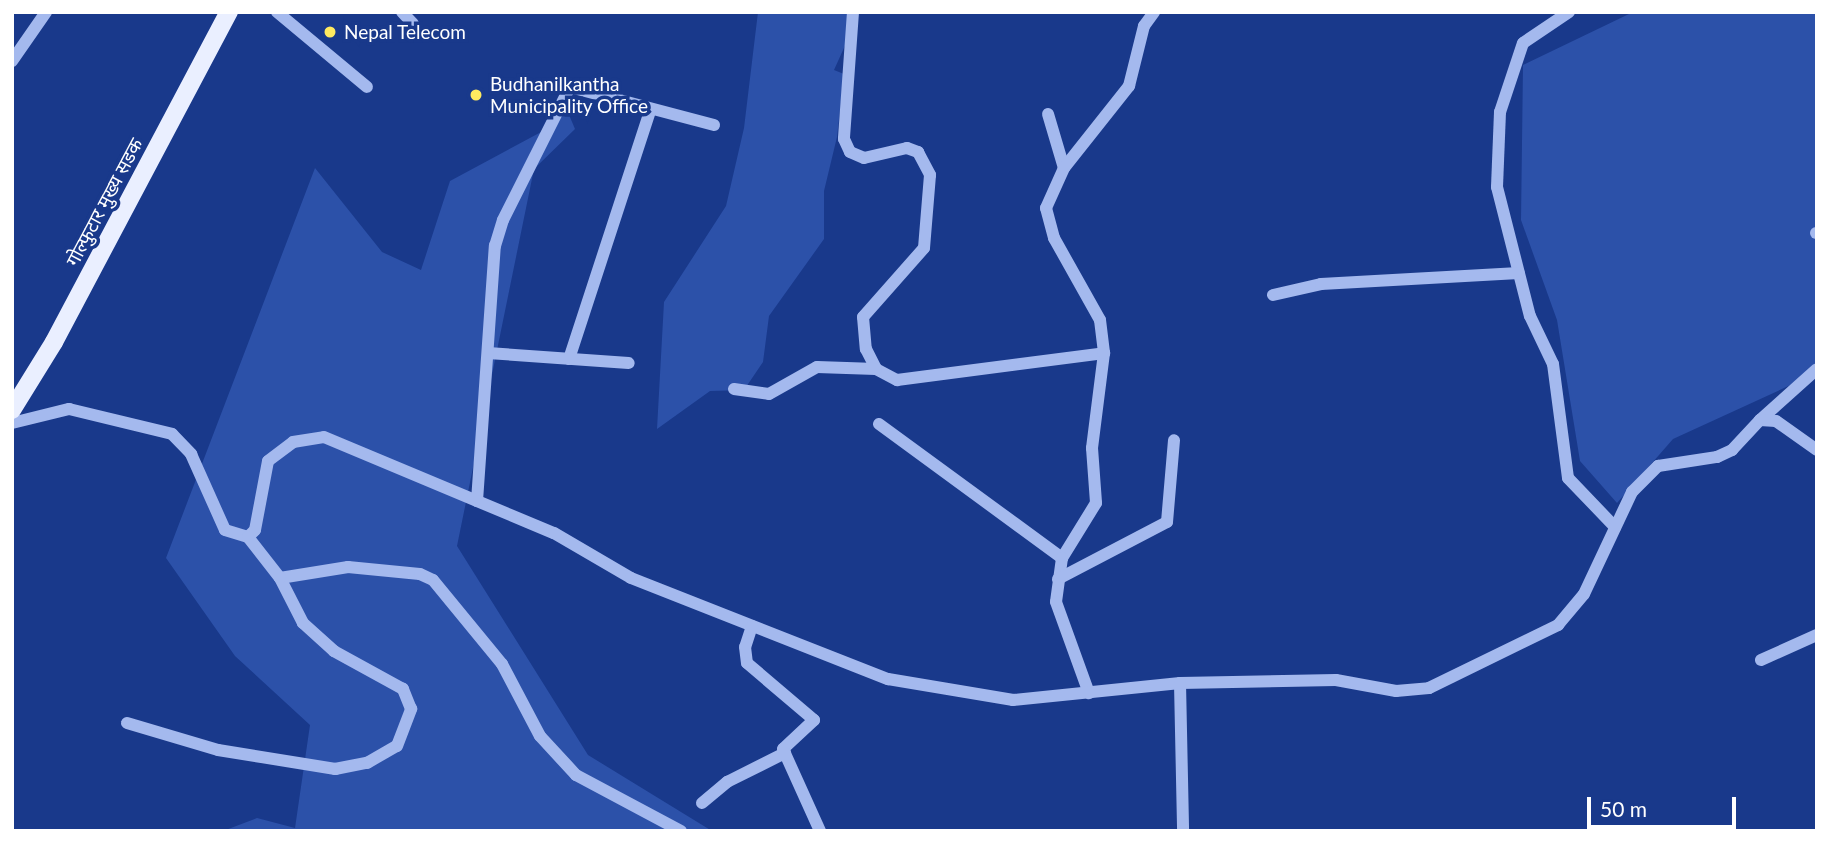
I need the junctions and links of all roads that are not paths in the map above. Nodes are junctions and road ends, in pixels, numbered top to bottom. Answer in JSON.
{"nodes":[{"id":1,"x":46,"y":12,"type":"edge"},
{"id":2,"x":229,"y":12,"type":"edge"},
{"id":3,"x":277,"y":12,"type":"edge"},
{"id":4,"x":402,"y":12,"type":"edge"},
{"id":5,"x":853,"y":12,"type":"edge"},
{"id":6,"x":1154,"y":12,"type":"edge"},
{"id":7,"x":1569,"y":12,"type":"edge"},
{"id":8,"x":413,"y":24,"type":"dead end"},
{"id":9,"x":12,"y":61,"type":"edge"},
{"id":10,"x":368,"y":86,"type":"dead end"},
{"id":11,"x":650,"y":111,"type":"junction"},
{"id":12,"x":1048,"y":114,"type":"dead end"},
{"id":13,"x":714,"y":125,"type":"dead end"},
{"id":14,"x":1064,"y":168,"type":"junction"},
{"id":15,"x":1519,"y":273,"type":"junction"},
{"id":16,"x":1273,"y":295,"type":"dead end"},
{"id":17,"x":488,"y":353,"type":"junction"},
{"id":18,"x":1104,"y":353,"type":"junction"},
{"id":19,"x":569,"y":359,"type":"junction"},
{"id":20,"x":629,"y":363,"type":"dead end"},
{"id":21,"x":876,"y":369,"type":"junction"},
{"id":22,"x":1817,"y":369,"type":"edge"},
{"id":23,"x":734,"y":389,"type":"dead end"},
{"id":24,"x":12,"y":410,"type":"edge"},
{"id":25,"x":1760,"y":420,"type":"junction"},
{"id":26,"x":12,"y":424,"type":"edge"},
{"id":27,"x":879,"y":424,"type":"dead end"},
{"id":28,"x":1174,"y":440,"type":"dead end"},
{"id":29,"x":1817,"y":450,"type":"edge"},
{"id":30,"x":477,"y":501,"type":"junction"},
{"id":31,"x":1615,"y":527,"type":"junction"},
{"id":32,"x":248,"y":537,"type":"junction"},
{"id":33,"x":1062,"y":558,"type":"junction"},
{"id":34,"x":280,"y":578,"type":"junction"},
{"id":35,"x":1058,"y":579,"type":"junction"},
{"id":36,"x":752,"y":626,"type":"junction"},
{"id":37,"x":1817,"y":635,"type":"edge"},
{"id":38,"x":1761,"y":660,"type":"dead end"},
{"id":39,"x":1180,"y":683,"type":"junction"},
{"id":40,"x":1089,"y":693,"type":"junction"},
{"id":41,"x":127,"y":723,"type":"dead end"},
{"id":42,"x":785,"y":753,"type":"junction"},
{"id":43,"x":702,"y":803,"type":"dead end"},
{"id":44,"x":681,"y":831,"type":"edge"},
{"id":45,"x":820,"y":831,"type":"edge"},
{"id":46,"x":1183,"y":831,"type":"edge"}],
"edges":[{"from":1,"to":9,"type":"street"},
{"from":2,"to":24,"type":"main road","name":"गोल्फुटार मुख्य सडक"},
{"from":3,"to":10,"type":"street"},
{"from":4,"to":8,"type":"street"},
{"from":5,"to":21,"type":"street"},
{"from":6,"to":14,"type":"street"},
{"from":7,"to":15,"type":"street"},
{"from":11,"to":13,"type":"street"},
{"from":11,"to":17,"type":"street"},
{"from":11,"to":19,"type":"street"},
{"from":12,"to":14,"type":"street"},
{"from":14,"to":18,"type":"street"},
{"from":15,"to":16,"type":"street"},
{"from":15,"to":31,"type":"street"},
{"from":17,"to":19,"type":"street"},
{"from":17,"to":30,"type":"street"},
{"from":18,"to":21,"type":"street"},
{"from":18,"to":33,"type":"street"},
{"from":19,"to":20,"type":"street"},
{"from":21,"to":23,"type":"street"},
{"from":22,"to":25,"type":"street"},
{"from":25,"to":29,"type":"street"},
{"from":25,"to":31,"type":"street"},
{"from":26,"to":32,"type":"street"},
{"from":27,"to":33,"type":"street"},
{"from":28,"to":35,"type":"street"},
{"from":30,"to":32,"type":"street"},
{"from":30,"to":36,"type":"street"},
{"from":31,"to":39,"type":"street"},
{"from":32,"to":34,"type":"street"},
{"from":33,"to":35,"type":"street"},
{"from":34,"to":41,"type":"street"},
{"from":34,"to":44,"type":"street"},
{"from":35,"to":40,"type":"street"},
{"from":36,"to":40,"type":"street"},
{"from":36,"to":42,"type":"street"},
{"from":37,"to":38,"type":"street"},
{"from":39,"to":40,"type":"street"},
{"from":39,"to":46,"type":"street"},
{"from":42,"to":43,"type":"street"},
{"from":42,"to":45,"type":"street"}]}
